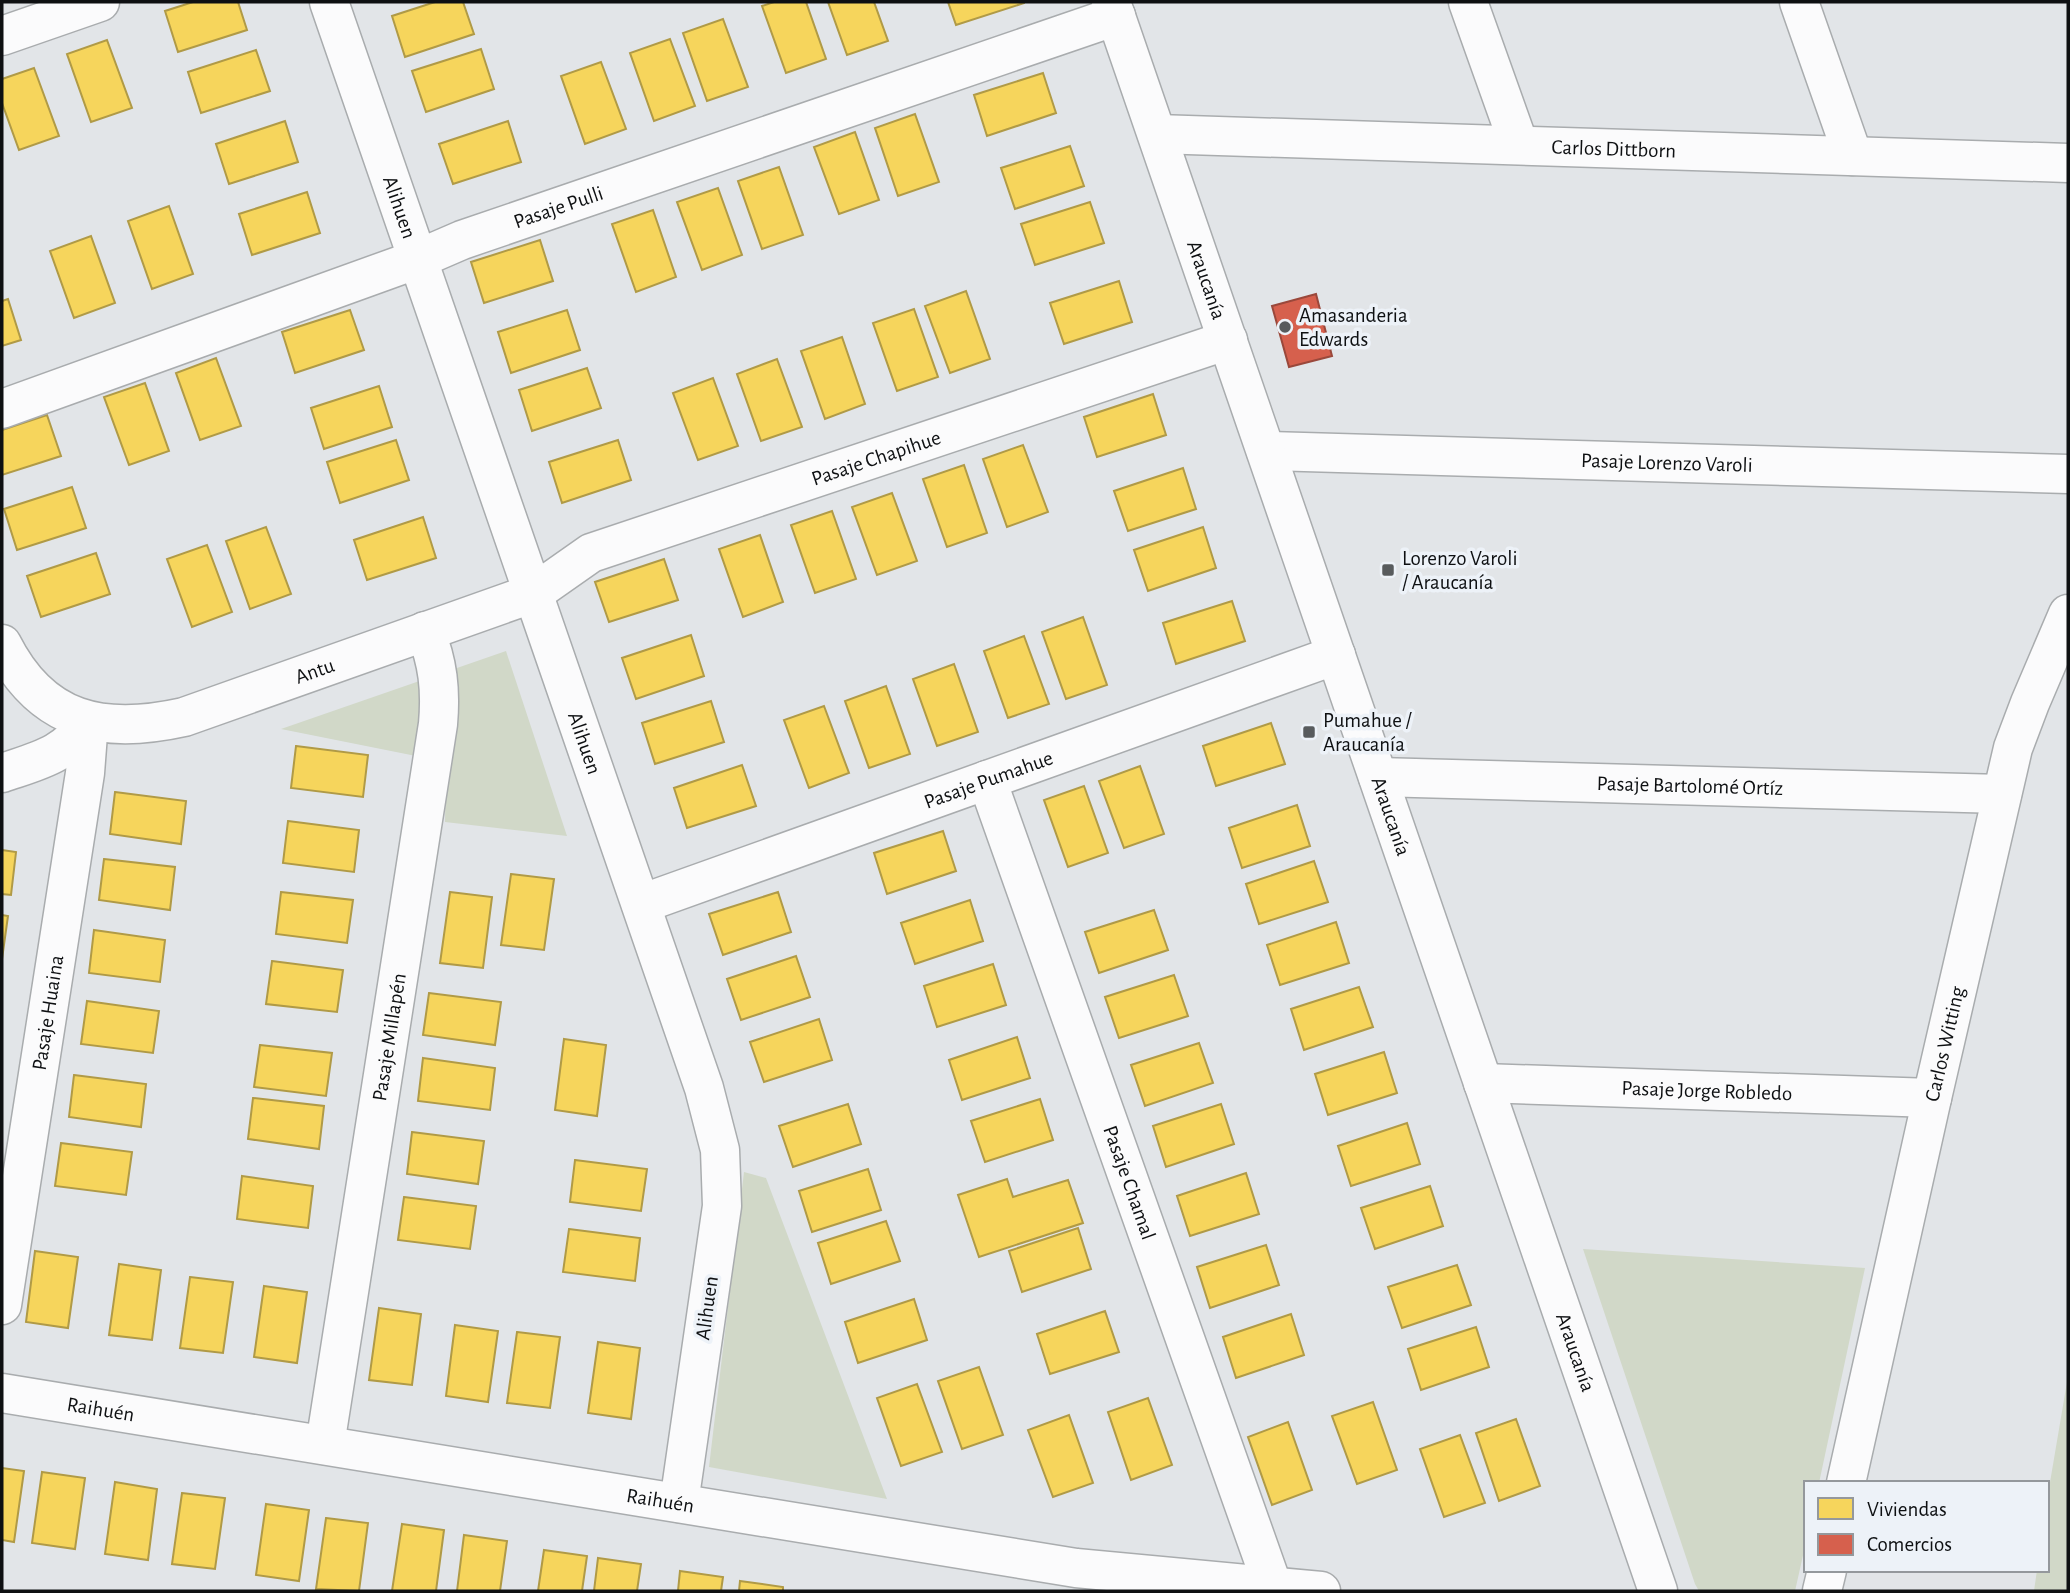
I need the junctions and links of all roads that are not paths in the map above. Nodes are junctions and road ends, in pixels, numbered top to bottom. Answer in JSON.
{"nodes":[{"id":1,"x":100,"y":2,"type":"edge"},
{"id":2,"x":329,"y":2,"type":"edge"},
{"id":3,"x":1468,"y":2,"type":"edge"},
{"id":4,"x":1799,"y":2,"type":"edge"},
{"id":5,"x":1114,"y":9,"type":"edge"},
{"id":6,"x":2,"y":36,"type":"edge"},
{"id":7,"x":1157,"y":134,"type":"junction"},
{"id":8,"x":1519,"y":145,"type":"junction"},
{"id":9,"x":1853,"y":156,"type":"junction"},
{"id":10,"x":2068,"y":163,"type":"edge"},
{"id":11,"x":418,"y":259,"type":"junction"},
{"id":12,"x":1228,"y":340,"type":"junction"},
{"id":13,"x":2,"y":409,"type":"edge"},
{"id":14,"x":1266,"y":451,"type":"junction"},
{"id":15,"x":2068,"y":474,"type":"edge"},
{"id":16,"x":534,"y":593,"type":"junction"},
{"id":17,"x":2068,"y":614,"type":"edge"},
{"id":18,"x":425,"y":631,"type":"junction"},
{"id":19,"x":2,"y":644,"type":"edge"},
{"id":20,"x":1336,"y":655,"type":"junction"},
{"id":21,"x":89,"y":722,"type":"junction"},
{"id":22,"x":2,"y":773,"type":"edge"},
{"id":23,"x":1378,"y":777,"type":"junction"},
{"id":24,"x":988,"y":780,"type":"junction"},
{"id":25,"x":2002,"y":794,"type":"junction"},
{"id":26,"x":641,"y":904,"type":"junction"},
{"id":27,"x":1483,"y":1083,"type":"junction"},
{"id":28,"x":1932,"y":1098,"type":"junction"},
{"id":29,"x":2,"y":1305,"type":"edge"},
{"id":30,"x":2,"y":1393,"type":"edge"},
{"id":31,"x":325,"y":1445,"type":"junction"},
{"id":32,"x":1846,"y":1481,"type":"edge"},
{"id":33,"x":679,"y":1503,"type":"junction"},
{"id":34,"x":1827,"y":1572,"type":"edge"},
{"id":35,"x":1076,"y":1579,"type":"edge"},
{"id":36,"x":1273,"y":1587,"type":"junction"},
{"id":37,"x":1321,"y":1591,"type":"edge"},
{"id":38,"x":1657,"y":1591,"type":"edge"},
{"id":39,"x":1822,"y":1591,"type":"edge"}],
"edges":[{"from":1,"to":6,"type":"street"},
{"from":2,"to":11,"type":"street","name":"Alihuen"},
{"from":3,"to":8,"type":"street"},
{"from":4,"to":9,"type":"street"},
{"from":5,"to":7,"type":"street","name":"Araucanía"},
{"from":5,"to":11,"type":"street","name":"Pasaje Pulli"},
{"from":7,"to":8,"type":"street","name":"Carlos Dittborn"},
{"from":7,"to":12,"type":"street","name":"Araucanía"},
{"from":8,"to":9,"type":"street","name":"Carlos Dittborn"},
{"from":9,"to":10,"type":"street","name":"Carlos Dittborn"},
{"from":11,"to":13,"type":"street","name":"Pasaje Pulli"},
{"from":11,"to":16,"type":"street","name":"Alihuen"},
{"from":12,"to":14,"type":"street","name":"Araucanía"},
{"from":12,"to":16,"type":"street","name":"Pasaje Chapihue"},
{"from":14,"to":15,"type":"street","name":"Pasaje Lorenzo Varoli"},
{"from":14,"to":20,"type":"street","name":"Araucanía"},
{"from":16,"to":18,"type":"street","name":"Antu"},
{"from":16,"to":26,"type":"street","name":"Alihuen"},
{"from":17,"to":25,"type":"street","name":"Carlos Witting"},
{"from":18,"to":21,"type":"street","name":"Antu"},
{"from":18,"to":31,"type":"street","name":"Pasaje Millapén"},
{"from":19,"to":21,"type":"street"},
{"from":20,"to":23,"type":"street","name":"Araucanía"},
{"from":20,"to":24,"type":"street","name":"Pasaje Pumahue"},
{"from":21,"to":22,"type":"street"},
{"from":21,"to":29,"type":"street","name":"Pasaje Huaina"},
{"from":23,"to":25,"type":"street","name":"Pasaje Bartolomé Ortíz"},
{"from":23,"to":27,"type":"street","name":"Araucanía"},
{"from":24,"to":26,"type":"street","name":"Pasaje Pumahue"},
{"from":24,"to":36,"type":"street","name":"Pasaje Chamal"},
{"from":25,"to":28,"type":"street","name":"Carlos Witting"},
{"from":26,"to":33,"type":"street","name":"Alihuen"},
{"from":27,"to":28,"type":"street","name":"Pasaje Jorge Robledo"},
{"from":27,"to":38,"type":"street","name":"Araucanía"},
{"from":28,"to":32,"type":"street","name":"Carlos Witting"},
{"from":30,"to":31,"type":"street","name":"Raihuén"},
{"from":31,"to":33,"type":"street","name":"Raihuén"},
{"from":33,"to":35,"type":"street","name":"Raihuén"},
{"from":34,"to":39,"type":"street"},
{"from":35,"to":36,"type":"street","name":"Raihuén"},
{"from":36,"to":37,"type":"street","name":"Raihuén"}]}
